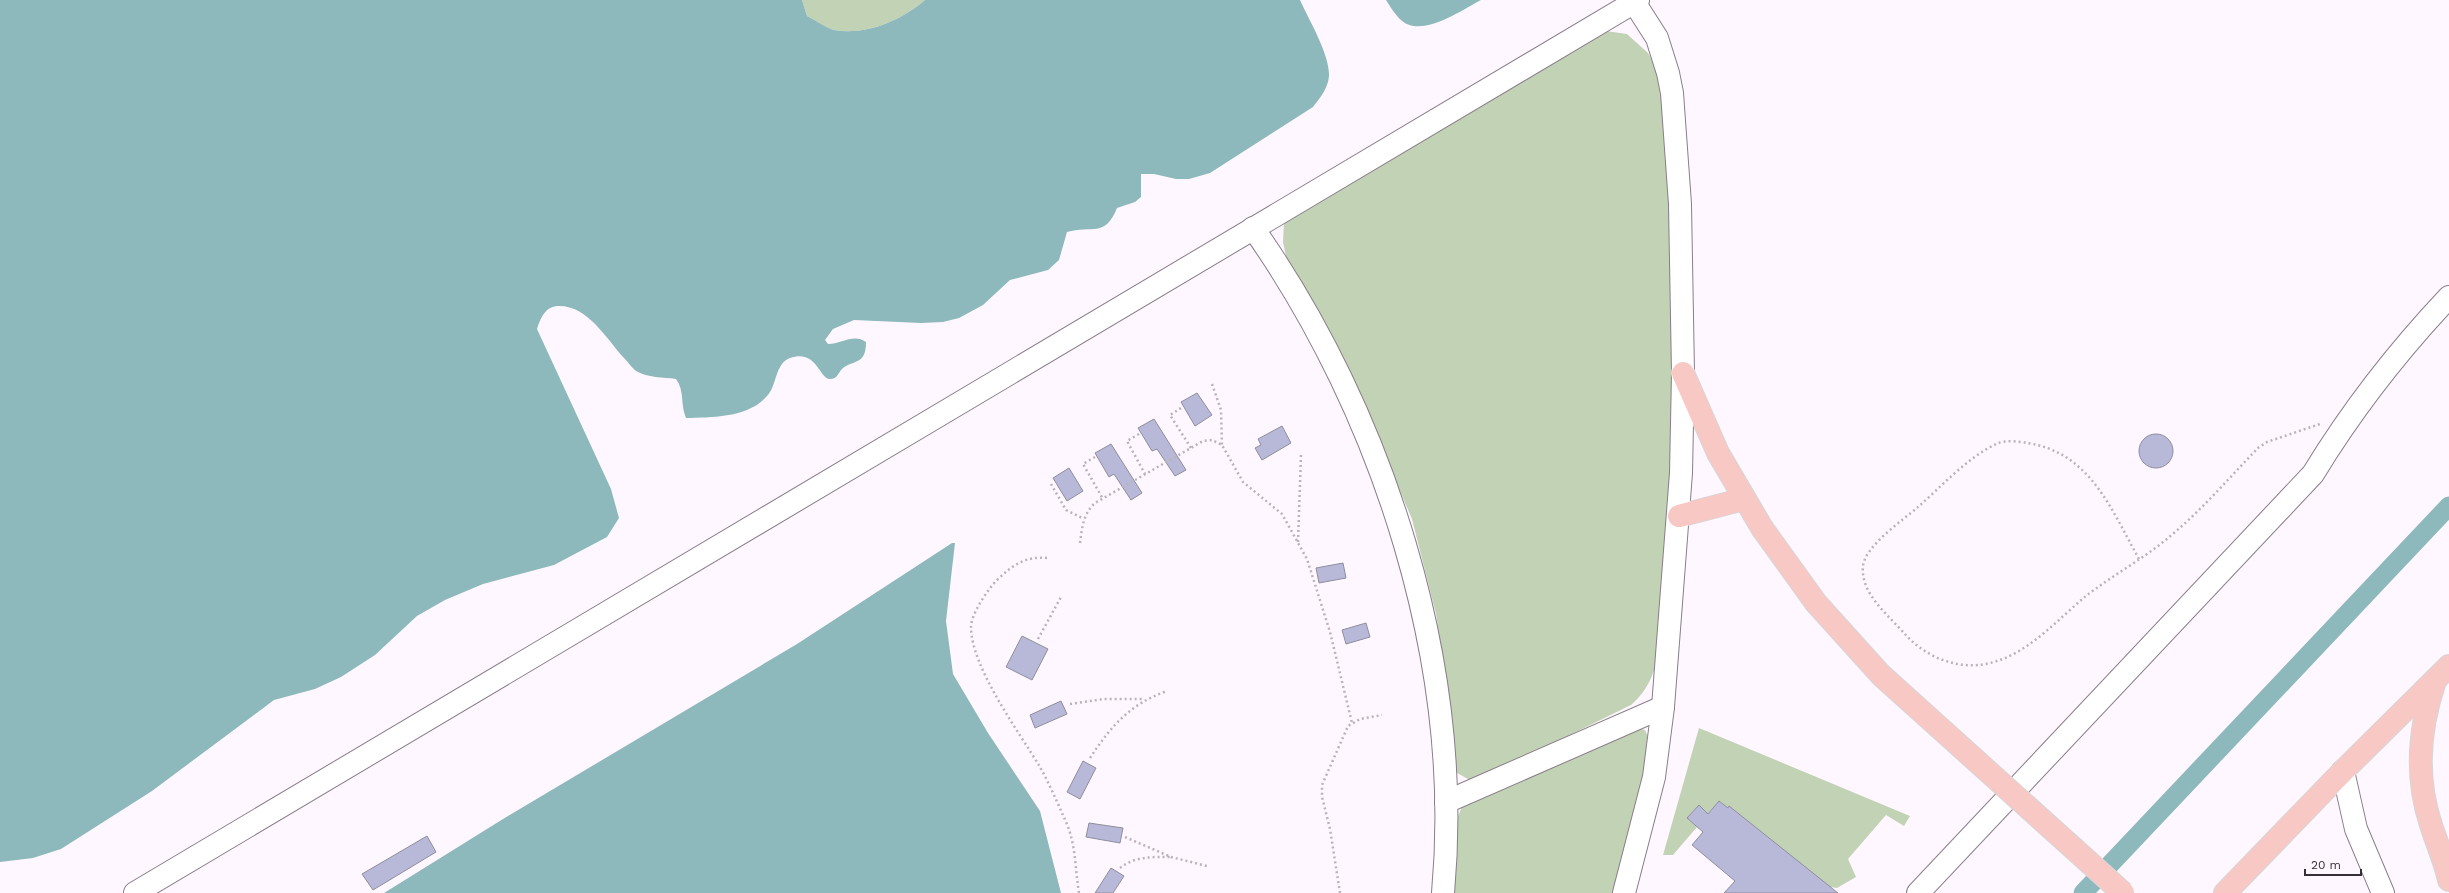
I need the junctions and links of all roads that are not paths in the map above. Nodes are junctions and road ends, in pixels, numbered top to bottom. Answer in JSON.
{"nodes":[{"id":1,"x":1636,"y":1,"type":"edge"},
{"id":2,"x":1253,"y":228,"type":"junction"},
{"id":3,"x":2449,"y":297,"type":"edge"},
{"id":4,"x":1683,"y":373,"type":"junction"},
{"id":5,"x":1744,"y":499,"type":"junction"},
{"id":6,"x":1679,"y":516,"type":"junction"},
{"id":7,"x":2442,"y":673,"type":"edge"},
{"id":8,"x":1663,"y":707,"type":"junction"},
{"id":9,"x":2343,"y":771,"type":"junction"},
{"id":10,"x":1446,"y":802,"type":"junction"},
{"id":11,"x":2449,"y":880,"type":"edge"},
{"id":12,"x":135,"y":893,"type":"edge"},
{"id":13,"x":1443,"y":893,"type":"edge"},
{"id":14,"x":1624,"y":893,"type":"edge"},
{"id":15,"x":1918,"y":893,"type":"edge"},
{"id":16,"x":2122,"y":893,"type":"edge"},
{"id":17,"x":2225,"y":893,"type":"edge"},
{"id":18,"x":2383,"y":893,"type":"edge"}],
"edges":[{"from":1,"to":2,"type":"street"},
{"from":1,"to":4,"type":"street"},
{"from":2,"to":10,"type":"street"},
{"from":2,"to":12,"type":"street"},
{"from":3,"to":15,"type":"street"},
{"from":4,"to":5,"type":"main road"},
{"from":4,"to":6,"type":"street"},
{"from":5,"to":6,"type":"main road"},
{"from":5,"to":16,"type":"main road","bridge":true},
{"from":6,"to":8,"type":"street"},
{"from":7,"to":9,"type":"main road"},
{"from":7,"to":11,"type":"main road"},
{"from":8,"to":10,"type":"street"},
{"from":8,"to":14,"type":"street"},
{"from":9,"to":17,"type":"main road"},
{"from":9,"to":18,"type":"street"},
{"from":10,"to":13,"type":"street"}]}
